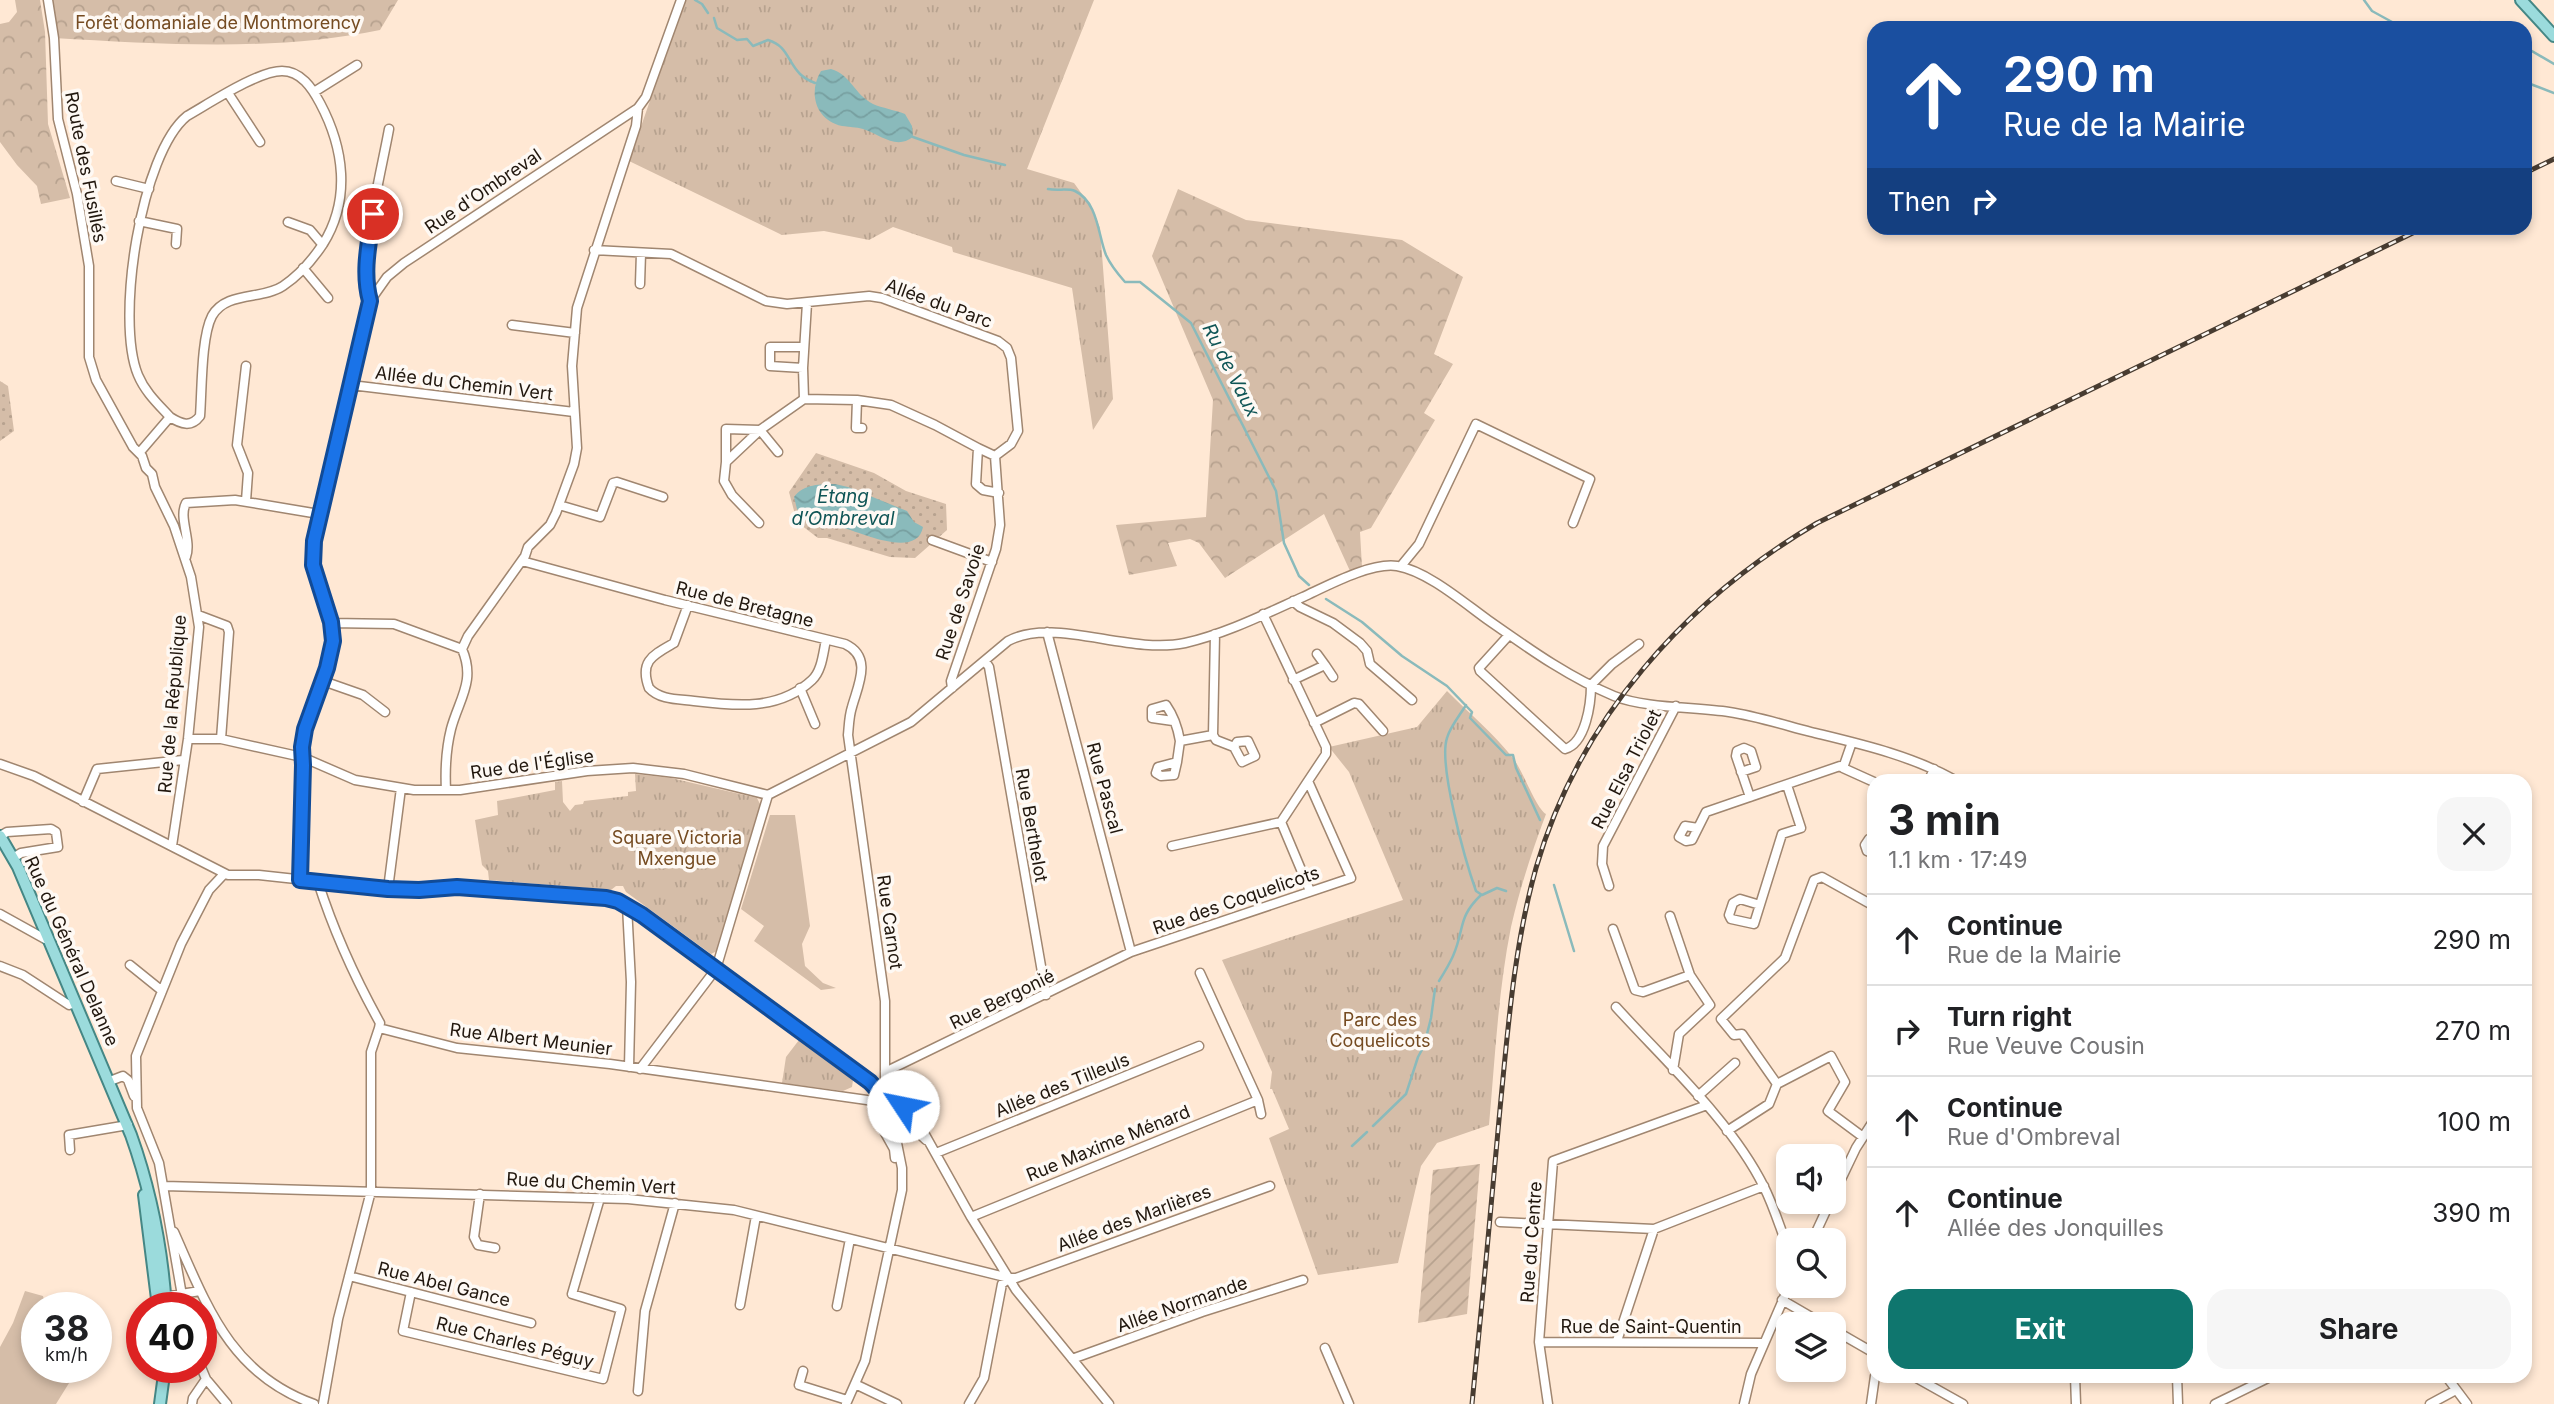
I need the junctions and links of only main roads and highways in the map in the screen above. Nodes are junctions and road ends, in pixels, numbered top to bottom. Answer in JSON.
{"nodes":[{"id":1,"x":2521,"y":0,"type":"edge"},
{"id":2,"x":2554,"y":36,"type":"edge"},
{"id":3,"x":0,"y":836,"type":"edge"},
{"id":4,"x":160,"y":1292,"type":"edge"}],
"edges":[{"from":1,"to":2,"type":"main road"},
{"from":3,"to":4,"type":"main road","name":"Rue du Général Delanne"}]}
